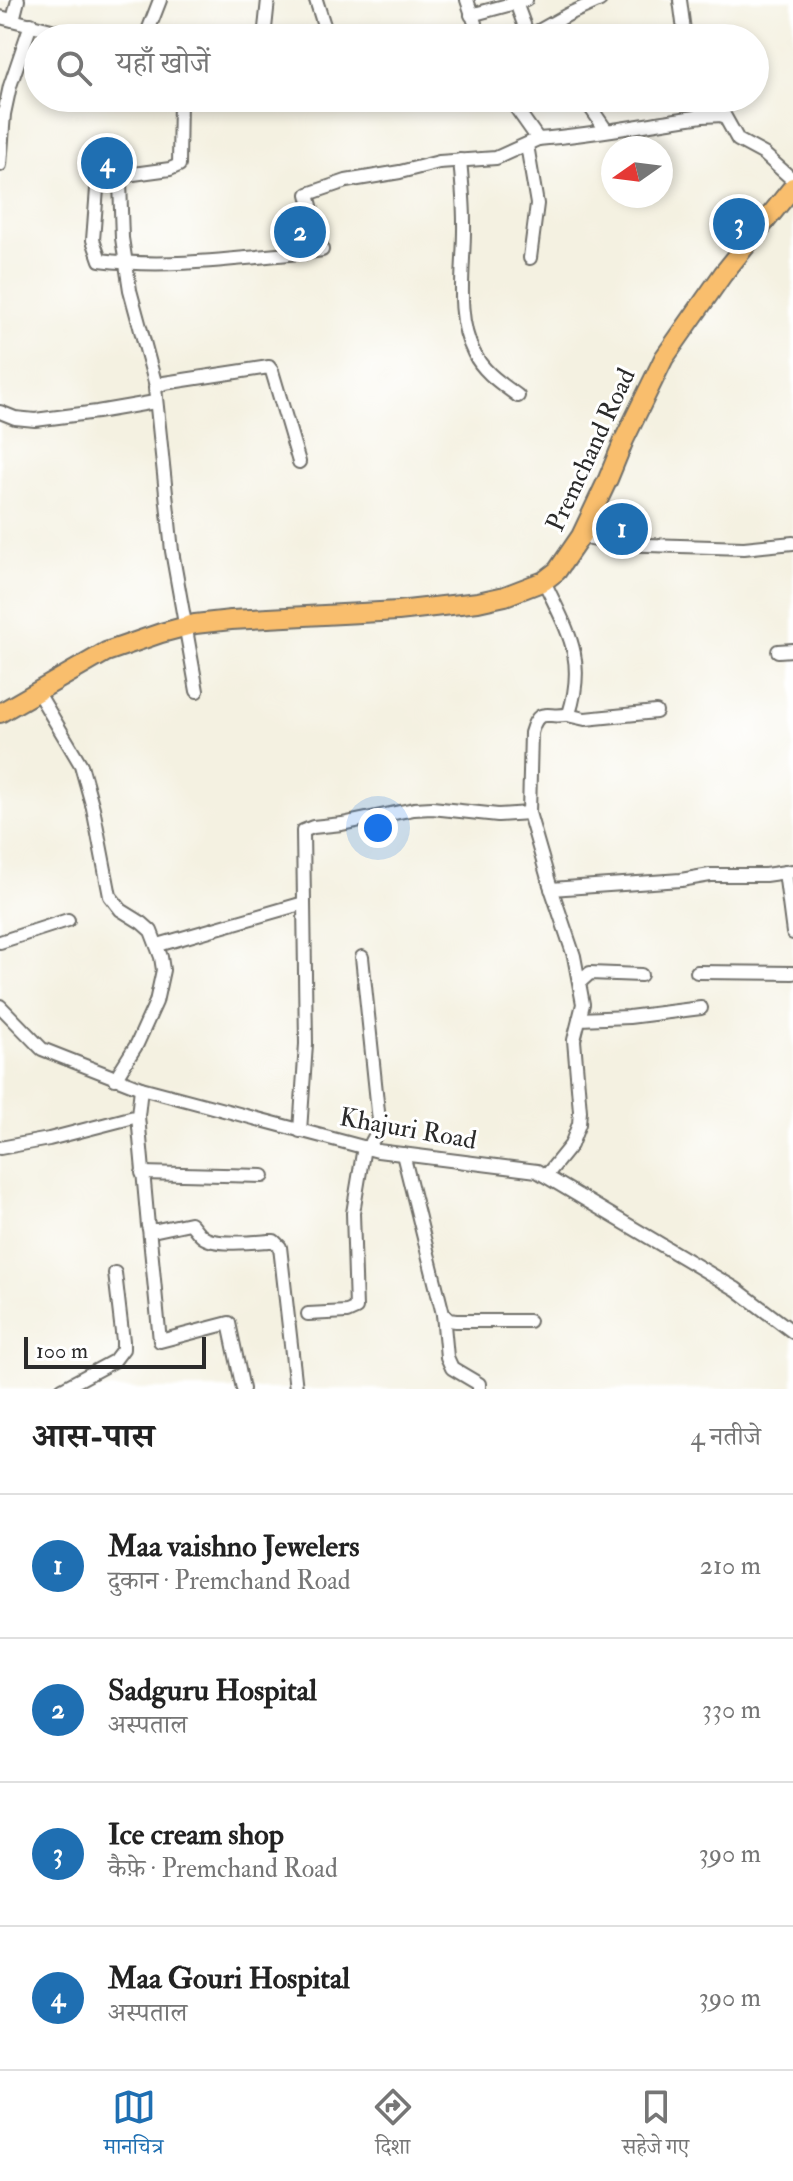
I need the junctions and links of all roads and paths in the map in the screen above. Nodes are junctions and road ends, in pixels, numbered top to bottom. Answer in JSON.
{"nodes":[{"id":1,"x":18,"y":0,"type":"edge"},
{"id":2,"x":160,"y":0,"type":"edge"},
{"id":3,"x":268,"y":0,"type":"edge"},
{"id":4,"x":316,"y":0,"type":"edge"},
{"id":5,"x":467,"y":0,"type":"edge"},
{"id":6,"x":600,"y":0,"type":"edge"},
{"id":7,"x":680,"y":0,"type":"edge"},
{"id":8,"x":519,"y":1,"type":"edge"},
{"id":9,"x":471,"y":15,"type":"junction"},
{"id":10,"x":6,"y":19,"type":"edge"},
{"id":11,"x":31,"y":24,"type":"edge"},
{"id":12,"x":149,"y":24,"type":"edge"},
{"id":13,"x":265,"y":24,"type":"edge"},
{"id":14,"x":324,"y":24,"type":"edge"},
{"id":15,"x":475,"y":24,"type":"edge"},
{"id":16,"x":525,"y":24,"type":"edge"},
{"id":17,"x":553,"y":24,"type":"edge"},
{"id":18,"x":683,"y":24,"type":"edge"},
{"id":19,"x":24,"y":45,"type":"edge"},
{"id":20,"x":180,"y":112,"type":"edge"},
{"id":21,"x":516,"y":112,"type":"edge"},
{"id":22,"x":594,"y":112,"type":"edge"},
{"id":23,"x":701,"y":112,"type":"edge"},
{"id":24,"x":702,"y":116,"type":"junction"},
{"id":25,"x":606,"y":130,"type":"junction"},
{"id":26,"x":532,"y":142,"type":"junction"},
{"id":27,"x":460,"y":160,"type":"junction"},
{"id":28,"x":0,"y":165,"type":"edge"},
{"id":29,"x":793,"y":180,"type":"edge"},
{"id":30,"x":793,"y":187,"type":"edge"},
{"id":31,"x":97,"y":189,"type":"dead end"},
{"id":32,"x":793,"y":200,"type":"edge"},
{"id":33,"x":530,"y":258,"type":"dead end"},
{"id":34,"x":126,"y":263,"type":"junction"},
{"id":35,"x":156,"y":386,"type":"junction"},
{"id":36,"x":518,"y":396,"type":"dead end"},
{"id":37,"x":155,"y":402,"type":"junction"},
{"id":38,"x":0,"y":412,"type":"edge"},
{"id":39,"x":299,"y":462,"type":"dead end"},
{"id":40,"x":591,"y":539,"type":"junction"},
{"id":41,"x":793,"y":543,"type":"edge"},
{"id":42,"x":546,"y":586,"type":"junction"},
{"id":43,"x":187,"y":632,"type":"junction"},
{"id":44,"x":793,"y":650,"type":"edge"},
{"id":45,"x":778,"y":651,"type":"dead end"},
{"id":46,"x":37,"y":691,"type":"junction"},
{"id":47,"x":197,"y":691,"type":"dead end"},
{"id":48,"x":656,"y":712,"type":"dead end"},
{"id":49,"x":0,"y":713,"type":"edge"},
{"id":50,"x":567,"y":715,"type":"junction"},
{"id":51,"x":529,"y":813,"type":"junction"},
{"id":52,"x":789,"y":872,"type":"edge"},
{"id":53,"x":551,"y":889,"type":"junction"},
{"id":54,"x":304,"y":903,"type":"junction"},
{"id":55,"x":68,"y":920,"type":"dead end"},
{"id":56,"x":793,"y":933,"type":"edge"},
{"id":57,"x":0,"y":942,"type":"edge"},
{"id":58,"x":158,"y":945,"type":"junction"},
{"id":59,"x":362,"y":957,"type":"dead end"},
{"id":60,"x":697,"y":972,"type":"dead end"},
{"id":61,"x":793,"y":973,"type":"edge"},
{"id":62,"x":641,"y":975,"type":"dead end"},
{"id":63,"x":580,"y":982,"type":"junction"},
{"id":64,"x":0,"y":1006,"type":"edge"},
{"id":65,"x":701,"y":1008,"type":"dead end"},
{"id":66,"x":579,"y":1019,"type":"junction"},
{"id":67,"x":115,"y":1079,"type":"junction"},
{"id":68,"x":141,"y":1088,"type":"junction"},
{"id":69,"x":138,"y":1116,"type":"junction"},
{"id":70,"x":300,"y":1131,"type":"junction"},
{"id":71,"x":0,"y":1148,"type":"edge"},
{"id":72,"x":366,"y":1148,"type":"junction"},
{"id":73,"x":403,"y":1154,"type":"junction"},
{"id":74,"x":142,"y":1173,"type":"junction"},
{"id":75,"x":263,"y":1176,"type":"dead end"},
{"id":76,"x":546,"y":1176,"type":"junction"},
{"id":77,"x":149,"y":1228,"type":"junction"},
{"id":78,"x":115,"y":1273,"type":"dead end"},
{"id":79,"x":308,"y":1314,"type":"dead end"},
{"id":80,"x":443,"y":1314,"type":"junction"},
{"id":81,"x":529,"y":1321,"type":"dead end"},
{"id":82,"x":793,"y":1332,"type":"edge"},
{"id":83,"x":62,"y":1389,"type":"edge"},
{"id":84,"x":243,"y":1389,"type":"edge"},
{"id":85,"x":296,"y":1389,"type":"edge"},
{"id":86,"x":479,"y":1389,"type":"edge"}],
"edges":[{"from":1,"to":10,"type":"street"},
{"from":2,"to":12,"type":"street"},
{"from":3,"to":13,"type":"street"},
{"from":4,"to":14,"type":"street"},
{"from":5,"to":9,"type":"street"},
{"from":6,"to":17,"type":"street"},
{"from":7,"to":18,"type":"street"},
{"from":8,"to":9,"type":"street"},
{"from":8,"to":16,"type":"street"},
{"from":9,"to":15,"type":"street"},
{"from":10,"to":11,"type":"street"},
{"from":19,"to":28,"type":"street"},
{"from":20,"to":34,"type":"street"},
{"from":21,"to":26,"type":"street"},
{"from":22,"to":25,"type":"street"},
{"from":23,"to":24,"type":"street"},
{"from":24,"to":25,"type":"street"},
{"from":24,"to":29,"type":"street"},
{"from":25,"to":26,"type":"street"},
{"from":26,"to":27,"type":"street"},
{"from":26,"to":33,"type":"street"},
{"from":27,"to":34,"type":"street"},
{"from":27,"to":36,"type":"street"},
{"from":30,"to":42,"type":"highway","name":"Premchand Road"},
{"from":31,"to":34,"type":"street"},
{"from":32,"to":40,"type":"highway","name":"Premchand Road"},
{"from":34,"to":35,"type":"street"},
{"from":35,"to":37,"type":"street"},
{"from":35,"to":39,"type":"street"},
{"from":37,"to":38,"type":"street"},
{"from":37,"to":43,"type":"street"},
{"from":40,"to":41,"type":"street"},
{"from":40,"to":42,"type":"highway","name":"Premchand Road"},
{"from":42,"to":43,"type":"highway","name":"Premchand Road"},
{"from":42,"to":50,"type":"street"},
{"from":43,"to":46,"type":"highway","name":"Premchand Road"},
{"from":43,"to":47,"type":"street"},
{"from":44,"to":45,"type":"street"},
{"from":46,"to":49,"type":"highway","name":"Premchand Road"},
{"from":46,"to":58,"type":"street"},
{"from":48,"to":50,"type":"street"},
{"from":50,"to":51,"type":"street"},
{"from":51,"to":53,"type":"street"},
{"from":51,"to":54,"type":"street"},
{"from":52,"to":53,"type":"street"},
{"from":52,"to":56,"type":"street"},
{"from":53,"to":63,"type":"street"},
{"from":54,"to":58,"type":"street"},
{"from":54,"to":70,"type":"street"},
{"from":55,"to":57,"type":"street"},
{"from":58,"to":67,"type":"street"},
{"from":59,"to":72,"type":"street"},
{"from":60,"to":61,"type":"street"},
{"from":62,"to":63,"type":"street"},
{"from":63,"to":66,"type":"street"},
{"from":64,"to":67,"type":"street","name":"Khajuri Road"},
{"from":65,"to":66,"type":"street"},
{"from":66,"to":76,"type":"street"},
{"from":67,"to":68,"type":"street","name":"Khajuri Road"},
{"from":68,"to":69,"type":"street"},
{"from":68,"to":70,"type":"street","name":"Khajuri Road"},
{"from":69,"to":71,"type":"street"},
{"from":69,"to":74,"type":"street"},
{"from":70,"to":72,"type":"street","name":"Khajuri Road"},
{"from":72,"to":73,"type":"street","name":"Khajuri Road"},
{"from":72,"to":79,"type":"street"},
{"from":73,"to":76,"type":"street","name":"Khajuri Road"},
{"from":73,"to":80,"type":"street"},
{"from":74,"to":75,"type":"street"},
{"from":74,"to":77,"type":"street"},
{"from":76,"to":82,"type":"street","name":"Khajuri Road"},
{"from":77,"to":84,"type":"street"},
{"from":77,"to":85,"type":"street"},
{"from":78,"to":83,"type":"street"},
{"from":80,"to":81,"type":"street"},
{"from":80,"to":86,"type":"street"}]}
